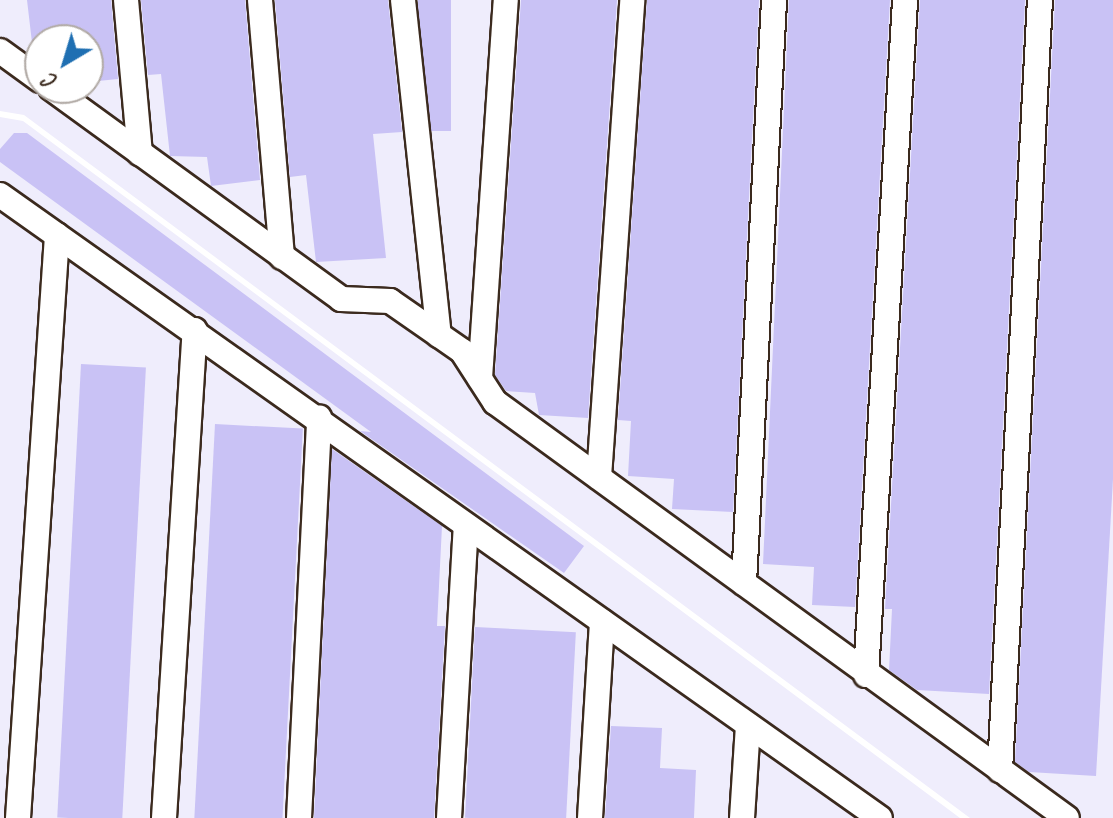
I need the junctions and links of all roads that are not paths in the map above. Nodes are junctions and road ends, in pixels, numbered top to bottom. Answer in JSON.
{"nodes":[{"id":1,"x":126,"y":0,"type":"edge"},
{"id":2,"x":260,"y":0,"type":"edge"},
{"id":3,"x":403,"y":0,"type":"edge"},
{"id":4,"x":506,"y":0,"type":"edge"},
{"id":5,"x":632,"y":0,"type":"edge"},
{"id":6,"x":774,"y":0,"type":"edge"},
{"id":7,"x":905,"y":0,"type":"edge"},
{"id":8,"x":1040,"y":0,"type":"edge"},
{"id":9,"x":0,"y":51,"type":"edge"},
{"id":10,"x":24,"y":68,"type":"edge"},
{"id":11,"x":73,"y":104,"type":"edge"},
{"id":12,"x":140,"y":153,"type":"junction"},
{"id":13,"x":0,"y":195,"type":"edge"},
{"id":14,"x":57,"y":235,"type":"junction"},
{"id":15,"x":282,"y":257,"type":"junction"},
{"id":16,"x":195,"y":330,"type":"junction"},
{"id":17,"x":439,"y":335,"type":"junction"},
{"id":18,"x":480,"y":378,"type":"junction"},
{"id":19,"x":319,"y":417,"type":"junction"},
{"id":20,"x":599,"y":477,"type":"junction"},
{"id":21,"x":466,"y":525,"type":"junction"},
{"id":22,"x":744,"y":583,"type":"junction"},
{"id":23,"x":602,"y":621,"type":"junction"},
{"id":24,"x":866,"y":675,"type":"junction"},
{"id":25,"x":748,"y":725,"type":"junction"},
{"id":26,"x":1000,"y":770,"type":"junction"},
{"id":27,"x":877,"y":817,"type":"edge"},
{"id":28,"x":18,"y":818,"type":"edge"},
{"id":29,"x":164,"y":818,"type":"edge"},
{"id":30,"x":299,"y":818,"type":"edge"},
{"id":31,"x":449,"y":818,"type":"edge"},
{"id":32,"x":590,"y":818,"type":"edge"},
{"id":33,"x":742,"y":818,"type":"edge"},
{"id":34,"x":1067,"y":818,"type":"edge"}],
"edges":[{"from":1,"to":12,"type":"lane"},
{"from":2,"to":15,"type":"lane"},
{"from":3,"to":17,"type":"lane"},
{"from":4,"to":18,"type":"lane"},
{"from":5,"to":20,"type":"lane"},
{"from":6,"to":22,"type":"lane"},
{"from":7,"to":24,"type":"lane"},
{"from":8,"to":26,"type":"lane"},
{"from":9,"to":10,"type":"lane"},
{"from":11,"to":12,"type":"lane"},
{"from":12,"to":15,"type":"lane"},
{"from":13,"to":14,"type":"lane"},
{"from":14,"to":16,"type":"lane"},
{"from":14,"to":28,"type":"lane"},
{"from":15,"to":17,"type":"lane"},
{"from":16,"to":19,"type":"lane"},
{"from":16,"to":29,"type":"lane"},
{"from":17,"to":18,"type":"lane"},
{"from":18,"to":20,"type":"lane"},
{"from":19,"to":21,"type":"lane"},
{"from":19,"to":30,"type":"lane"},
{"from":20,"to":22,"type":"lane"},
{"from":21,"to":23,"type":"lane"},
{"from":21,"to":31,"type":"lane"},
{"from":22,"to":24,"type":"lane"},
{"from":23,"to":25,"type":"lane"},
{"from":23,"to":32,"type":"lane"},
{"from":24,"to":26,"type":"lane"},
{"from":25,"to":27,"type":"lane"},
{"from":25,"to":33,"type":"lane"},
{"from":26,"to":34,"type":"lane"}]}
